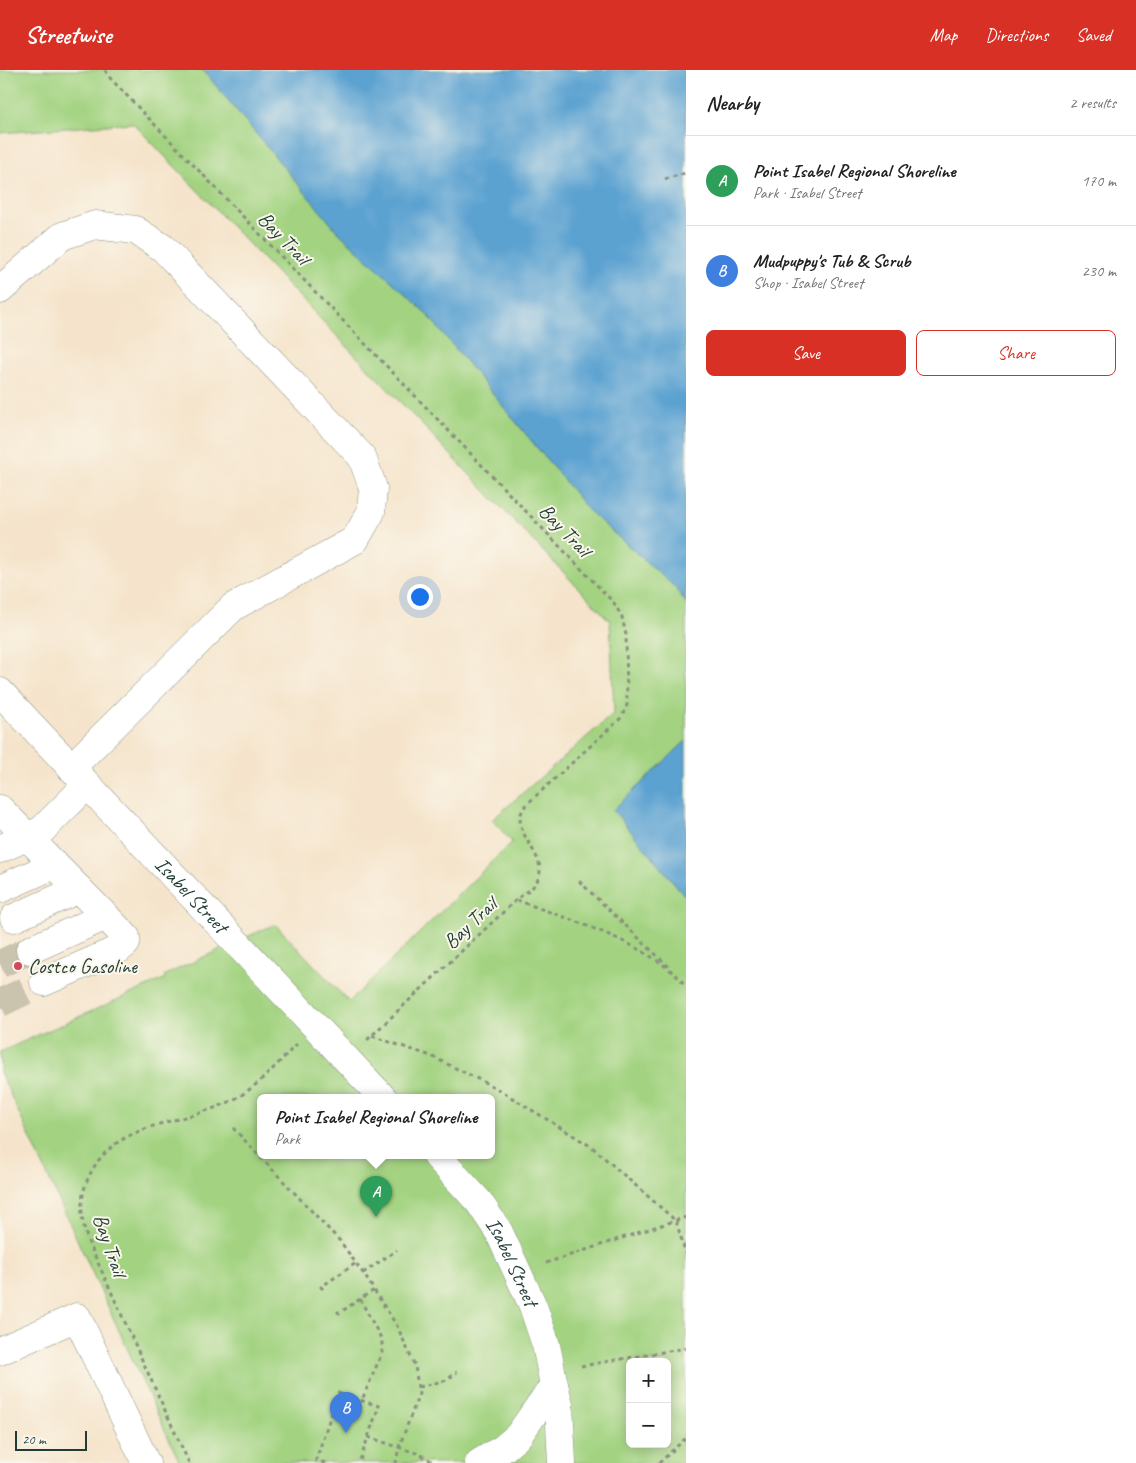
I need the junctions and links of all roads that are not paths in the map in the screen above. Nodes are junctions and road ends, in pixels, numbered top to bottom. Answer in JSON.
{"nodes":[{"id":1,"x":0,"y":290,"type":"edge"},
{"id":2,"x":0,"y":692,"type":"edge"},
{"id":3,"x":79,"y":776,"type":"junction"},
{"id":4,"x":0,"y":810,"type":"edge"},
{"id":5,"x":27,"y":837,"type":"junction"},
{"id":6,"x":0,"y":849,"type":"edge"},
{"id":7,"x":54,"y":865,"type":"junction"},
{"id":8,"x":0,"y":889,"type":"edge"},
{"id":9,"x":79,"y":889,"type":"junction"},
{"id":10,"x":106,"y":916,"type":"junction"},
{"id":11,"x":14,"y":918,"type":"dead end"},
{"id":12,"x":30,"y":950,"type":"tunnel mouth"},
{"id":13,"x":44,"y":982,"type":"tunnel mouth"},
{"id":14,"x":379,"y":1094,"type":"edge"},
{"id":15,"x":440,"y":1159,"type":"edge"},
{"id":16,"x":0,"y":1351,"type":"edge"},
{"id":17,"x":554,"y":1385,"type":"junction"},
{"id":18,"x":146,"y":1463,"type":"edge"},
{"id":19,"x":479,"y":1463,"type":"edge"},
{"id":20,"x":562,"y":1463,"type":"edge"}],
"edges":[{"from":1,"to":3,"type":"street"},
{"from":2,"to":3,"type":"street","name":"Isabel Street"},
{"from":3,"to":5,"type":"street"},
{"from":3,"to":14,"type":"street","name":"Isabel Street"},
{"from":4,"to":5,"type":"street"},
{"from":5,"to":6,"type":"street"},
{"from":5,"to":7,"type":"street"},
{"from":7,"to":8,"type":"street"},
{"from":7,"to":9,"type":"street"},
{"from":9,"to":10,"type":"street"},
{"from":9,"to":11,"type":"street"},
{"from":10,"to":12,"type":"street"},
{"from":10,"to":13,"type":"street"},
{"from":15,"to":17,"type":"street","name":"Isabel Street"},
{"from":16,"to":18,"type":"street"},
{"from":17,"to":19,"type":"street"},
{"from":17,"to":20,"type":"street","name":"Isabel Street"}]}
